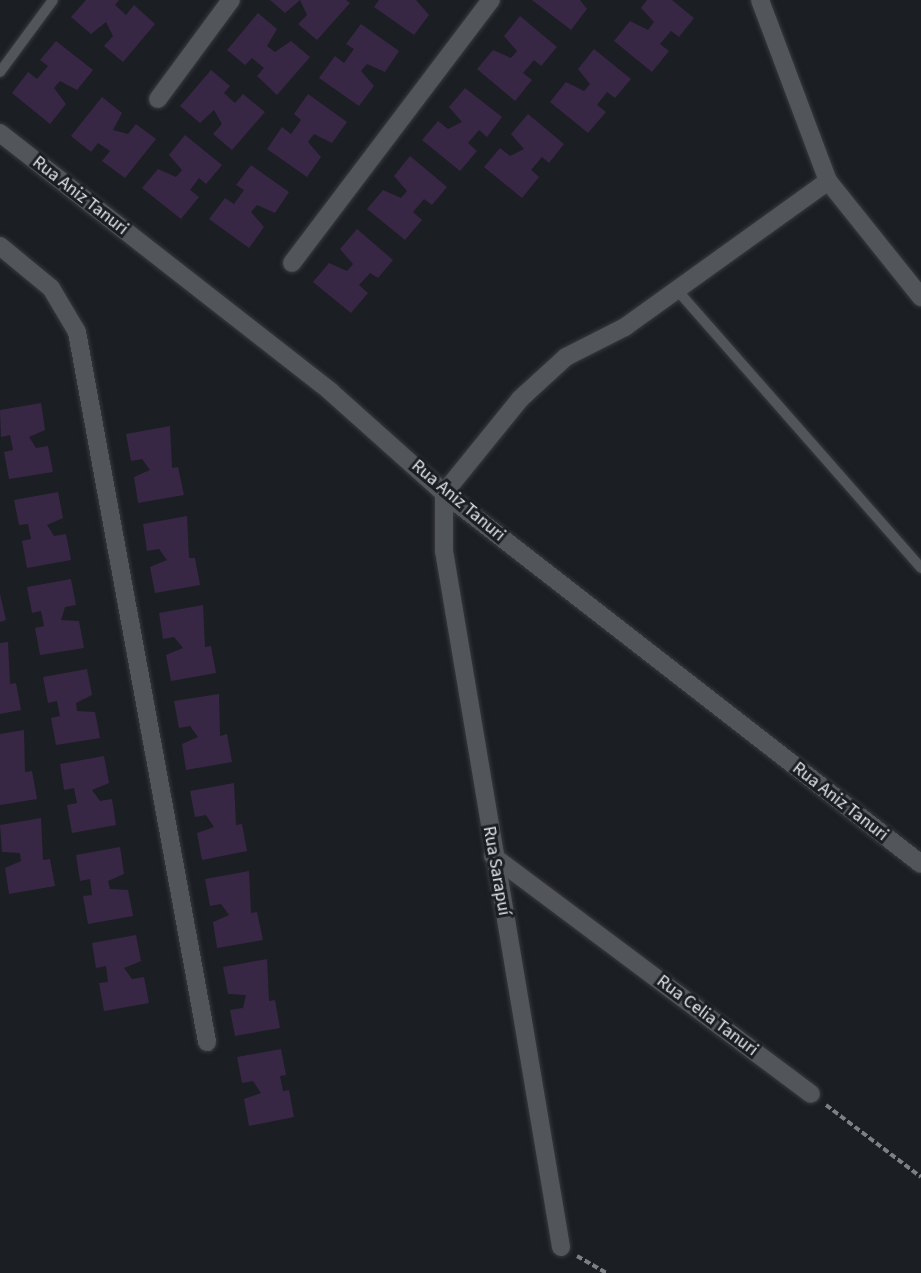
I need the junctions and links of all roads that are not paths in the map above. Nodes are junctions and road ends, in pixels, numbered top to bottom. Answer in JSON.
{"nodes":[{"id":1,"x":53,"y":0,"type":"edge"},
{"id":2,"x":231,"y":0,"type":"edge"},
{"id":3,"x":491,"y":0,"type":"edge"},
{"id":4,"x":760,"y":0,"type":"edge"},
{"id":5,"x":0,"y":72,"type":"edge"},
{"id":6,"x":158,"y":99,"type":"dead end"},
{"id":7,"x":0,"y":133,"type":"edge"},
{"id":8,"x":828,"y":181,"type":"junction"},
{"id":9,"x":0,"y":246,"type":"edge"},
{"id":10,"x":292,"y":263,"type":"dead end"},
{"id":11,"x":677,"y":290,"type":"junction"},
{"id":12,"x":921,"y":297,"type":"edge"},
{"id":13,"x":444,"y":493,"type":"junction"},
{"id":14,"x":921,"y":568,"type":"edge"},
{"id":15,"x":493,"y":856,"type":"junction"},
{"id":16,"x":921,"y":864,"type":"edge"},
{"id":17,"x":207,"y":1042,"type":"dead end"},
{"id":18,"x":812,"y":1095,"type":"road end"},
{"id":19,"x":561,"y":1247,"type":"road end"}],
"edges":[{"from":1,"to":5,"type":"lane"},
{"from":2,"to":6,"type":"street"},
{"from":3,"to":10,"type":"street"},
{"from":4,"to":8,"type":"street"},
{"from":7,"to":13,"type":"street","name":"Rua Aniz Tanuri"},
{"from":8,"to":11,"type":"street"},
{"from":8,"to":12,"type":"street"},
{"from":9,"to":17,"type":"street"},
{"from":11,"to":13,"type":"street"},
{"from":11,"to":14,"type":"lane"},
{"from":13,"to":15,"type":"street","name":"Rua Sarapuí"},
{"from":13,"to":16,"type":"street","name":"Rua Aniz Tanuri"},
{"from":15,"to":18,"type":"street","name":"Rua Celia Tanuri"},
{"from":15,"to":19,"type":"street","name":"Rua Sarapuí"}]}
